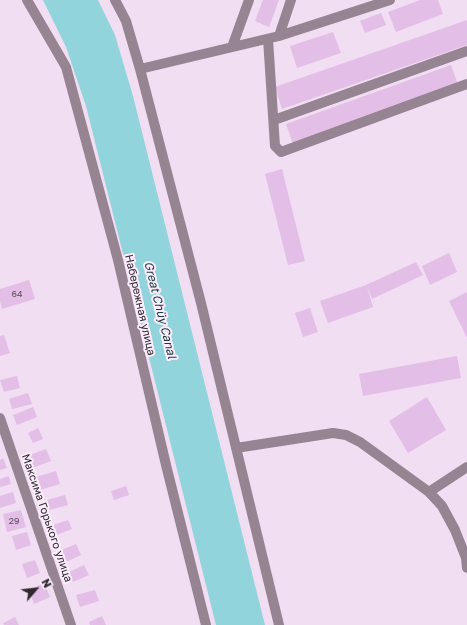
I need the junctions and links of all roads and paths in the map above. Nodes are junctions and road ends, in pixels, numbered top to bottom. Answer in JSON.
{"nodes":[{"id":1,"x":28,"y":0,"type":"edge"},
{"id":2,"x":115,"y":0,"type":"edge"},
{"id":3,"x":249,"y":0,"type":"edge"},
{"id":4,"x":291,"y":0,"type":"edge"},
{"id":5,"x":390,"y":0,"type":"edge"},
{"id":6,"x":278,"y":36,"type":"junction"},
{"id":7,"x":268,"y":39,"type":"junction"},
{"id":8,"x":232,"y":47,"type":"junction"},
{"id":9,"x":467,"y":51,"type":"edge"},
{"id":10,"x":140,"y":69,"type":"junction"},
{"id":11,"x":467,"y":84,"type":"edge"},
{"id":12,"x":274,"y":120,"type":"junction"},
{"id":13,"x":0,"y":418,"type":"edge"},
{"id":14,"x":236,"y":448,"type":"junction"},
{"id":15,"x":467,"y":467,"type":"edge"},
{"id":16,"x":429,"y":492,"type":"junction"},
{"id":17,"x":467,"y":568,"type":"edge"},
{"id":18,"x":72,"y":625,"type":"edge"},
{"id":19,"x":206,"y":625,"type":"edge"},
{"id":20,"x":279,"y":625,"type":"edge"}],
"edges":[{"from":1,"to":19,"type":"street","name":"Набережная улица"},
{"from":2,"to":10,"type":"street"},
{"from":3,"to":8,"type":"street"},
{"from":4,"to":6,"type":"street"},
{"from":5,"to":6,"type":"street"},
{"from":6,"to":7,"type":"street"},
{"from":7,"to":8,"type":"street"},
{"from":7,"to":12,"type":"street"},
{"from":8,"to":10,"type":"street"},
{"from":9,"to":12,"type":"street"},
{"from":10,"to":14,"type":"street"},
{"from":11,"to":12,"type":"street"},
{"from":13,"to":18,"type":"street","name":"Максима Горького улица"},
{"from":14,"to":16,"type":"street"},
{"from":14,"to":20,"type":"street"},
{"from":15,"to":16,"type":"street"},
{"from":16,"to":17,"type":"street"}]}
